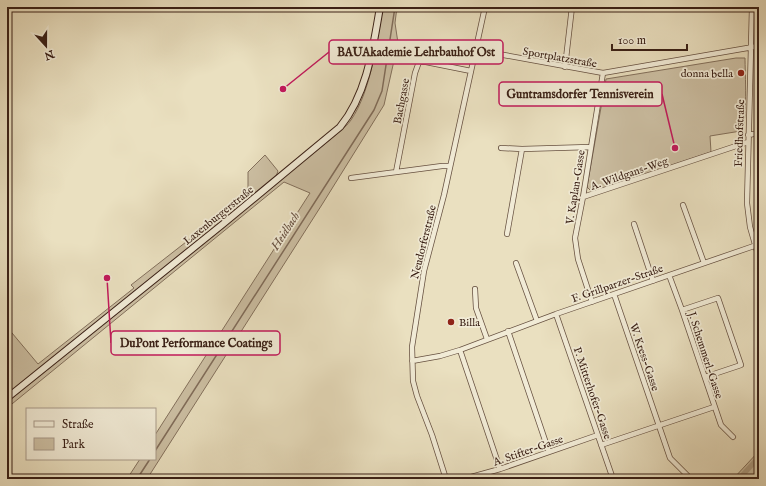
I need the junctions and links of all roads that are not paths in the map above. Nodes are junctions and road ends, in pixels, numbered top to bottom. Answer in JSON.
{"nodes":[{"id":1,"x":380,"y":7,"type":"edge"},
{"id":2,"x":485,"y":7,"type":"edge"},
{"id":3,"x":571,"y":7,"type":"edge"},
{"id":4,"x":752,"y":7,"type":"edge"},
{"id":5,"x":759,"y":46,"type":"edge"},
{"id":6,"x":750,"y":48,"type":"junction"},
{"id":7,"x":476,"y":50,"type":"junction"},
{"id":8,"x":565,"y":67,"type":"junction"},
{"id":9,"x":471,"y":71,"type":"junction"},
{"id":10,"x":603,"y":74,"type":"junction"},
{"id":11,"x":759,"y":133,"type":"edge"},
{"id":12,"x":748,"y":135,"type":"junction"},
{"id":13,"x":748,"y":142,"type":"junction"},
{"id":14,"x":590,"y":147,"type":"junction"},
{"id":15,"x":501,"y":148,"type":"dead end"},
{"id":16,"x":522,"y":149,"type":"junction"},
{"id":17,"x":450,"y":166,"type":"junction"},
{"id":18,"x":396,"y":172,"type":"junction"},
{"id":19,"x":351,"y":178,"type":"dead end"},
{"id":20,"x":583,"y":197,"type":"junction"},
{"id":21,"x":683,"y":205,"type":"dead end"},
{"id":22,"x":634,"y":224,"type":"dead end"},
{"id":23,"x":507,"y":234,"type":"dead end"},
{"id":24,"x":754,"y":246,"type":"junction"},
{"id":25,"x":759,"y":258,"type":"edge"},
{"id":26,"x":516,"y":263,"type":"dead end"},
{"id":27,"x":704,"y":263,"type":"junction"},
{"id":28,"x":669,"y":275,"type":"junction"},
{"id":29,"x":653,"y":281,"type":"junction"},
{"id":30,"x":475,"y":289,"type":"dead end"},
{"id":31,"x":614,"y":294,"type":"junction"},
{"id":32,"x":592,"y":302,"type":"junction"},
{"id":33,"x":682,"y":310,"type":"junction"},
{"id":34,"x":556,"y":314,"type":"junction"},
{"id":35,"x":537,"y":321,"type":"junction"},
{"id":36,"x":508,"y":331,"type":"junction"},
{"id":37,"x":487,"y":339,"type":"junction"},
{"id":38,"x":460,"y":350,"type":"junction"},
{"id":39,"x":412,"y":361,"type":"junction"},
{"id":40,"x":705,"y":377,"type":"junction"},
{"id":41,"x":7,"y":398,"type":"edge"},
{"id":42,"x":714,"y":407,"type":"junction"},
{"id":43,"x":659,"y":425,"type":"junction"},
{"id":44,"x":598,"y":435,"type":"junction"},
{"id":45,"x":733,"y":437,"type":"dead end"},
{"id":46,"x":601,"y":445,"type":"junction"},
{"id":47,"x":549,"y":452,"type":"junction"},
{"id":48,"x":500,"y":469,"type":"junction"},
{"id":49,"x":446,"y":479,"type":"edge"},
{"id":50,"x":464,"y":479,"type":"edge"},
{"id":51,"x":613,"y":479,"type":"edge"},
{"id":52,"x":691,"y":479,"type":"edge"}],
"edges":[{"from":1,"to":41,"type":"street","name":"Laxenburgerstraße"},
{"from":2,"to":7,"type":"street","name":"Neudorferstraße"},
{"from":3,"to":8,"type":"street"},
{"from":4,"to":6,"type":"street","name":"Friedhofstraße"},
{"from":5,"to":6,"type":"street","name":"Sportplatzstraße"},
{"from":6,"to":10,"type":"street","name":"Sportplatzstraße"},
{"from":6,"to":12,"type":"street","name":"Friedhofstraße"},
{"from":7,"to":8,"type":"street","name":"Sportplatzstraße"},
{"from":7,"to":9,"type":"street","name":"Neudorferstraße"},
{"from":8,"to":10,"type":"street","name":"Sportplatzstraße"},
{"from":9,"to":17,"type":"street","name":"Neudorferstraße"},
{"from":9,"to":18,"type":"street","name":"Bachgasse"},
{"from":10,"to":14,"type":"street","name":"V. Kaplan-Gasse"},
{"from":11,"to":12,"type":"street"},
{"from":12,"to":13,"type":"street","name":"Friedhofstraße"},
{"from":13,"to":20,"type":"street","name":"A. Wildgans-Weg"},
{"from":13,"to":24,"type":"street","name":"Friedhofstraße"},
{"from":14,"to":16,"type":"street"},
{"from":14,"to":20,"type":"street","name":"V. Kaplan-Gasse"},
{"from":15,"to":16,"type":"street"},
{"from":16,"to":23,"type":"street"},
{"from":17,"to":18,"type":"street"},
{"from":17,"to":39,"type":"street","name":"Neudorferstraße"},
{"from":18,"to":19,"type":"street"},
{"from":20,"to":32,"type":"street","name":"V. Kaplan-Gasse"},
{"from":21,"to":27,"type":"street"},
{"from":22,"to":29,"type":"street"},
{"from":24,"to":25,"type":"street","name":"Friedhofstraße"},
{"from":24,"to":27,"type":"street","name":"F. Grillparzer-Straße"},
{"from":26,"to":35,"type":"street"},
{"from":27,"to":28,"type":"street","name":"F. Grillparzer-Straße"},
{"from":28,"to":29,"type":"street","name":"F. Grillparzer-Straße"},
{"from":28,"to":33,"type":"street","name":"J. Schemmerl-Gasse"},
{"from":29,"to":31,"type":"street","name":"F. Grillparzer-Straße"},
{"from":30,"to":37,"type":"street"},
{"from":31,"to":32,"type":"street","name":"F. Grillparzer-Straße"},
{"from":31,"to":43,"type":"street","name":"W. Kress-Gasse"},
{"from":32,"to":34,"type":"street","name":"F. Grillparzer-Straße"},
{"from":33,"to":40,"type":"street","name":"J. Schemmerl-Gasse"},
{"from":33,"to":40,"type":"street"},
{"from":34,"to":35,"type":"street","name":"F. Grillparzer-Straße"},
{"from":34,"to":44,"type":"street","name":"P. Mitterhofer-Gasse"},
{"from":35,"to":36,"type":"street","name":"F. Grillparzer-Straße"},
{"from":36,"to":37,"type":"street","name":"F. Grillparzer-Straße"},
{"from":36,"to":47,"type":"street"},
{"from":37,"to":38,"type":"street","name":"F. Grillparzer-Straße"},
{"from":38,"to":39,"type":"street","name":"F. Grillparzer-Straße"},
{"from":38,"to":48,"type":"street"},
{"from":39,"to":49,"type":"street","name":"Neudorferstraße"},
{"from":40,"to":42,"type":"street","name":"J. Schemmerl-Gasse"},
{"from":42,"to":43,"type":"street"},
{"from":42,"to":45,"type":"street","name":"J. Schemmerl-Gasse"},
{"from":43,"to":46,"type":"street"},
{"from":43,"to":52,"type":"street","name":"W. Kress-Gasse"},
{"from":44,"to":46,"type":"street","name":"P. Mitterhofer-Gasse"},
{"from":44,"to":47,"type":"street","name":"A. Stifter-Gasse"},
{"from":46,"to":51,"type":"street","name":"P. Mitterhofer-Gasse"},
{"from":47,"to":48,"type":"street","name":"A. Stifter-Gasse"},
{"from":48,"to":50,"type":"street","name":"A. Stifter-Gasse"}]}
